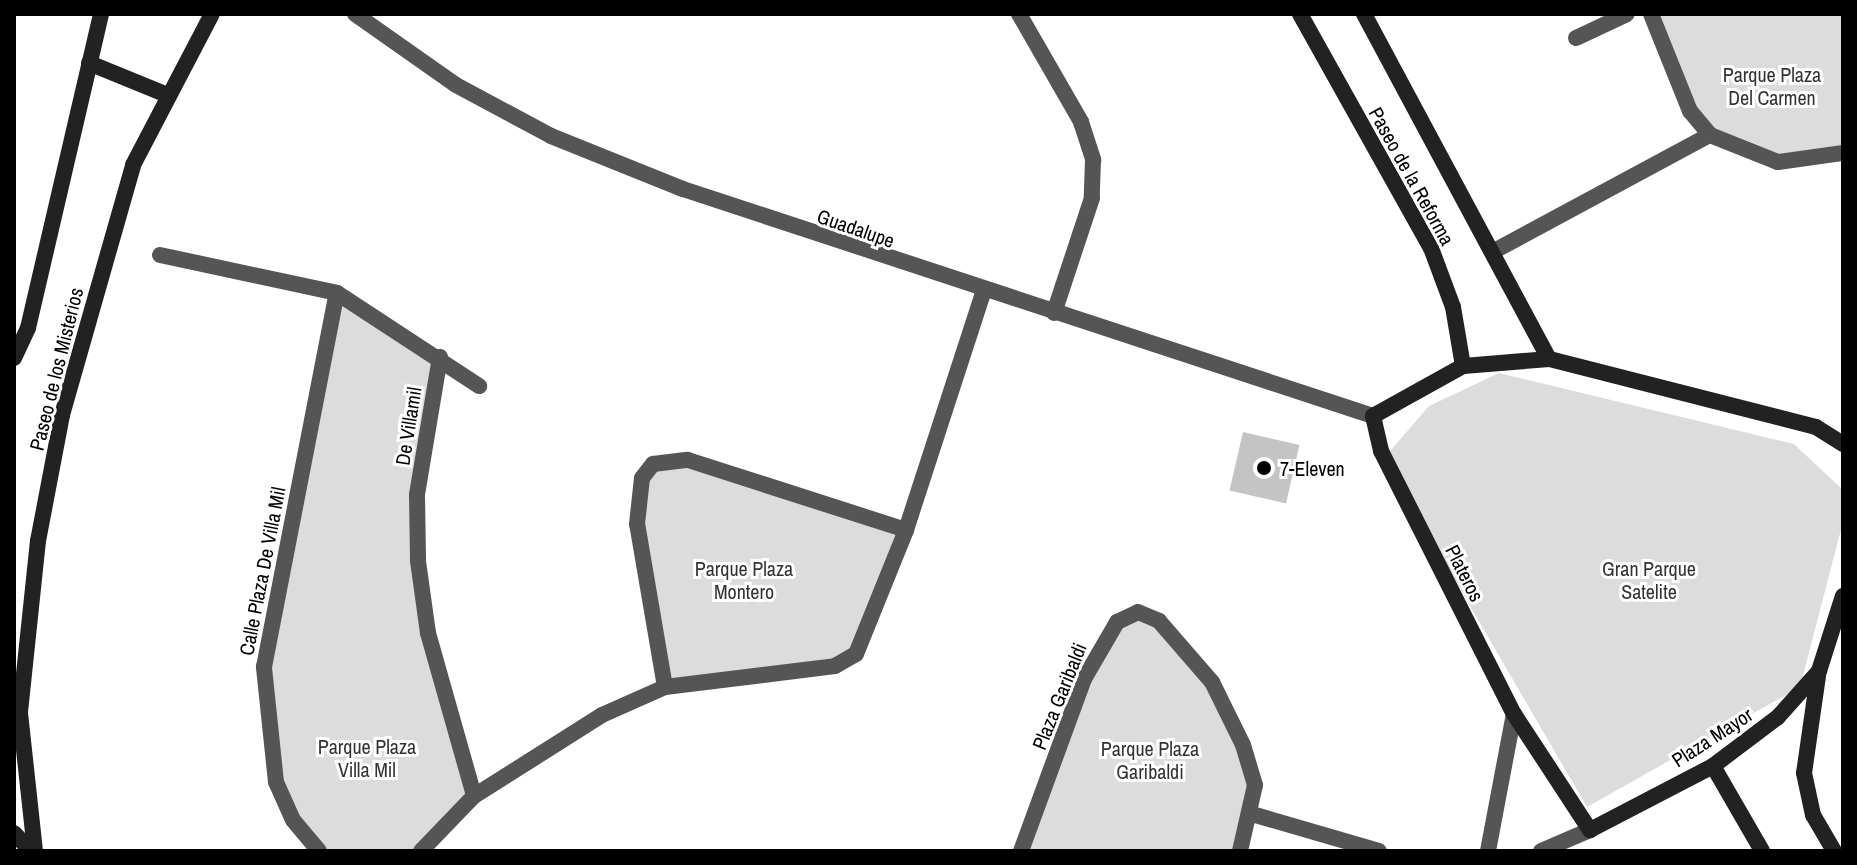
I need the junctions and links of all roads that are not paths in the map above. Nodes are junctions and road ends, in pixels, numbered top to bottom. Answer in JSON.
{"nodes":[{"id":1,"x":101,"y":14,"type":"edge"},
{"id":2,"x":212,"y":14,"type":"edge"},
{"id":3,"x":355,"y":14,"type":"edge"},
{"id":4,"x":1003,"y":14,"type":"edge"},
{"id":5,"x":1300,"y":14,"type":"edge"},
{"id":6,"x":1364,"y":14,"type":"edge"},
{"id":7,"x":1627,"y":14,"type":"edge"},
{"id":8,"x":1651,"y":14,"type":"edge"},
{"id":9,"x":1020,"y":16,"type":"edge"},
{"id":10,"x":1576,"y":38,"type":"dead end"},
{"id":11,"x":89,"y":63,"type":"junction"},
{"id":12,"x":165,"y":94,"type":"junction"},
{"id":13,"x":1710,"y":135,"type":"junction"},
{"id":14,"x":1843,"y":153,"type":"edge"},
{"id":15,"x":1496,"y":250,"type":"junction"},
{"id":16,"x":160,"y":255,"type":"dead end"},
{"id":17,"x":337,"y":293,"type":"junction"},
{"id":18,"x":983,"y":293,"type":"junction"},
{"id":19,"x":1054,"y":313,"type":"junction"},
{"id":20,"x":15,"y":353,"type":"edge"},
{"id":21,"x":440,"y":357,"type":"junction"},
{"id":22,"x":1549,"y":359,"type":"junction"},
{"id":23,"x":1463,"y":366,"type":"junction"},
{"id":24,"x":479,"y":386,"type":"dead end"},
{"id":25,"x":1373,"y":416,"type":"junction"},
{"id":26,"x":1842,"y":439,"type":"edge"},
{"id":27,"x":906,"y":530,"type":"junction"},
{"id":28,"x":1843,"y":596,"type":"edge"},
{"id":29,"x":1819,"y":671,"type":"junction"},
{"id":30,"x":665,"y":687,"type":"junction"},
{"id":31,"x":1514,"y":714,"type":"junction"},
{"id":32,"x":1713,"y":766,"type":"junction"},
{"id":33,"x":474,"y":796,"type":"junction"},
{"id":34,"x":1252,"y":814,"type":"junction"},
{"id":35,"x":1590,"y":830,"type":"junction"},
{"id":36,"x":14,"y":833,"type":"edge"},
{"id":37,"x":317,"y":850,"type":"edge"},
{"id":38,"x":33,"y":851,"type":"edge"},
{"id":39,"x":421,"y":851,"type":"edge"},
{"id":40,"x":1021,"y":851,"type":"edge"},
{"id":41,"x":1240,"y":851,"type":"edge"},
{"id":42,"x":1379,"y":851,"type":"edge"},
{"id":43,"x":1488,"y":851,"type":"edge"},
{"id":44,"x":1541,"y":851,"type":"edge"},
{"id":45,"x":1762,"y":851,"type":"edge"},
{"id":46,"x":1834,"y":851,"type":"edge"}],
"edges":[{"from":1,"to":11,"type":"street","name":"Paseo de los Misterios"},
{"from":2,"to":12,"type":"street","name":"Paseo de los Misterios"},
{"from":3,"to":18,"type":"street","name":"Guadalupe"},
{"from":4,"to":9,"type":"street"},
{"from":5,"to":23,"type":"street","name":"Paseo de la Reforma"},
{"from":6,"to":15,"type":"street","name":"Paseo de la Reforma"},
{"from":7,"to":10,"type":"street"},
{"from":8,"to":13,"type":"street"},
{"from":9,"to":19,"type":"street"},
{"from":11,"to":12,"type":"street"},
{"from":11,"to":20,"type":"street","name":"Paseo de los Misterios"},
{"from":12,"to":38,"type":"street","name":"Paseo de los Misterios"},
{"from":13,"to":14,"type":"street"},
{"from":13,"to":15,"type":"street"},
{"from":15,"to":22,"type":"street","name":"Paseo de la Reforma"},
{"from":16,"to":17,"type":"street"},
{"from":17,"to":21,"type":"street"},
{"from":17,"to":37,"type":"street","name":"Calle Plaza De Villa Mil"},
{"from":18,"to":19,"type":"street","name":"Guadalupe"},
{"from":18,"to":27,"type":"street"},
{"from":19,"to":25,"type":"street","name":"Guadalupe"},
{"from":21,"to":24,"type":"street"},
{"from":21,"to":33,"type":"street","name":"De Villamil"},
{"from":22,"to":23,"type":"street"},
{"from":22,"to":26,"type":"street"},
{"from":23,"to":25,"type":"street"},
{"from":25,"to":31,"type":"street","name":"Plateros"},
{"from":27,"to":30,"type":"street"},
{"from":27,"to":30,"type":"street"},
{"from":28,"to":29,"type":"street","name":"Plaza Mayor"},
{"from":29,"to":32,"type":"street","name":"Plaza Mayor"},
{"from":29,"to":46,"type":"street"},
{"from":30,"to":33,"type":"street"},
{"from":31,"to":35,"type":"street","name":"Plateros"},
{"from":31,"to":43,"type":"street"},
{"from":32,"to":35,"type":"street","name":"Plaza Mayor"},
{"from":32,"to":45,"type":"street"},
{"from":33,"to":39,"type":"street"},
{"from":34,"to":40,"type":"street","name":"Plaza Garibaldi"},
{"from":34,"to":41,"type":"street"},
{"from":34,"to":42,"type":"street"},
{"from":35,"to":44,"type":"street","name":"Plaza Mayor"},
{"from":36,"to":38,"type":"street"}]}
